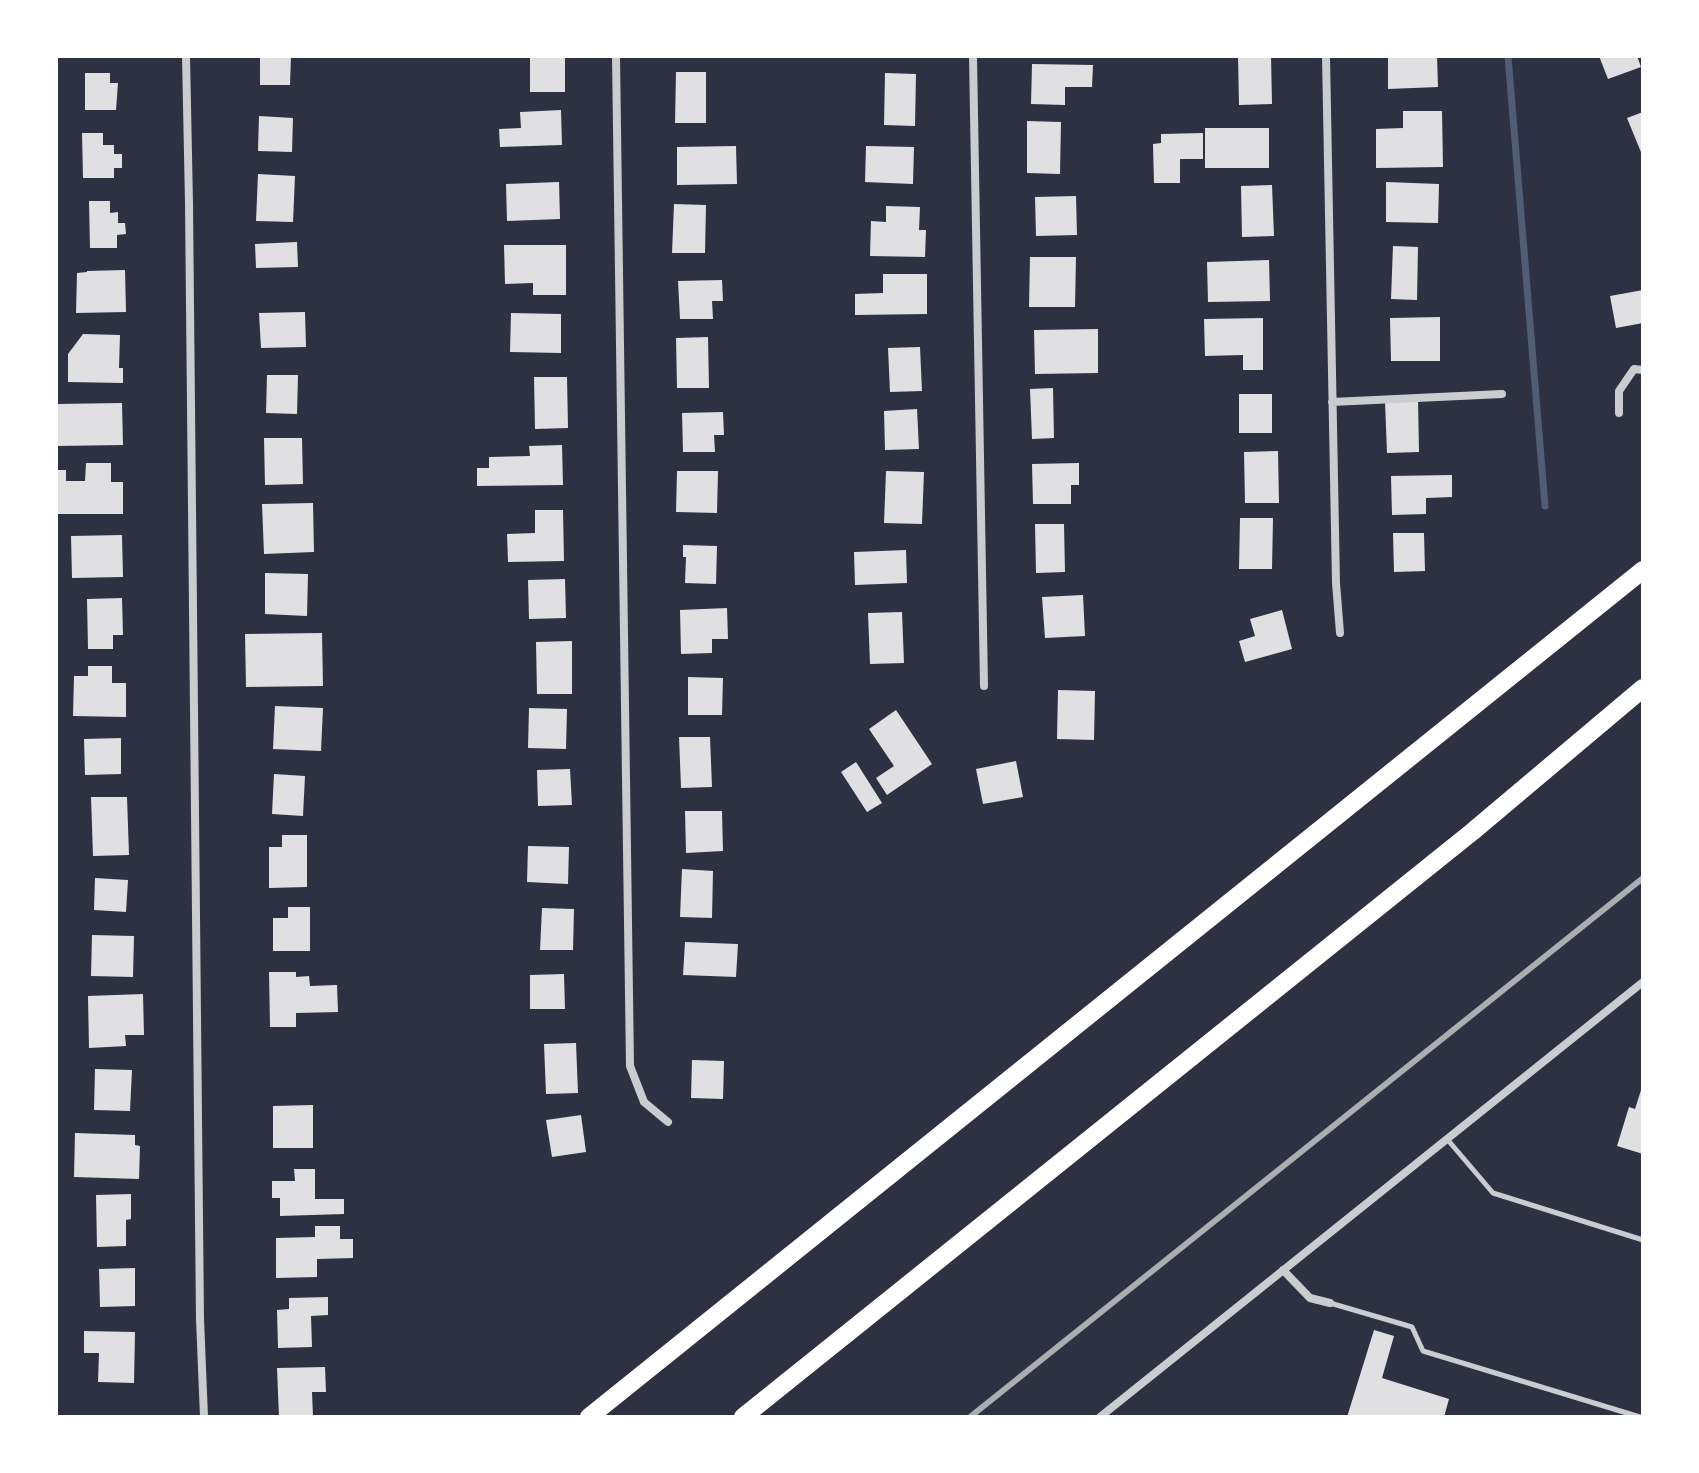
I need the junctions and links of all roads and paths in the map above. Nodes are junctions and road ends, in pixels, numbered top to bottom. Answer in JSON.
{"nodes":[{"id":1,"x":186,"y":56,"type":"edge"},
{"id":2,"x":616,"y":56,"type":"edge"},
{"id":3,"x":973,"y":56,"type":"edge"},
{"id":4,"x":1326,"y":56,"type":"edge"},
{"id":5,"x":1643,"y":370,"type":"edge"},
{"id":6,"x":1502,"y":394,"type":"dead end"},
{"id":7,"x":1332,"y":402,"type":"junction"},
{"id":8,"x":1619,"y":413,"type":"dead end"},
{"id":9,"x":1643,"y":570,"type":"edge"},
{"id":10,"x":1340,"y":633,"type":"dead end"},
{"id":11,"x":984,"y":686,"type":"dead end"},
{"id":12,"x":1643,"y":688,"type":"edge"},
{"id":13,"x":1643,"y":982,"type":"edge"},
{"id":14,"x":668,"y":1122,"type":"dead end"},
{"id":15,"x":1447,"y":1139,"type":"junction"},
{"id":16,"x":1643,"y":1240,"type":"edge"},
{"id":17,"x":1283,"y":1270,"type":"junction"},
{"id":18,"x":1330,"y":1303,"type":"joint"},
{"id":19,"x":204,"y":1417,"type":"edge"},
{"id":20,"x":589,"y":1417,"type":"edge"},
{"id":21,"x":743,"y":1417,"type":"edge"},
{"id":22,"x":1100,"y":1417,"type":"edge"},
{"id":23,"x":1640,"y":1417,"type":"edge"}],
"edges":[{"from":1,"to":19,"type":"street"},
{"from":2,"to":14,"type":"street"},
{"from":3,"to":11,"type":"street"},
{"from":4,"to":7,"type":"street"},
{"from":5,"to":8,"type":"street"},
{"from":6,"to":7,"type":"street"},
{"from":7,"to":10,"type":"street"},
{"from":9,"to":20,"type":"highway"},
{"from":12,"to":21,"type":"highway"},
{"from":13,"to":15,"type":"street"},
{"from":15,"to":16,"type":"lane"},
{"from":15,"to":17,"type":"street"},
{"from":17,"to":18,"type":"street"},
{"from":17,"to":22,"type":"street"},
{"from":18,"to":23,"type":"lane"}]}
